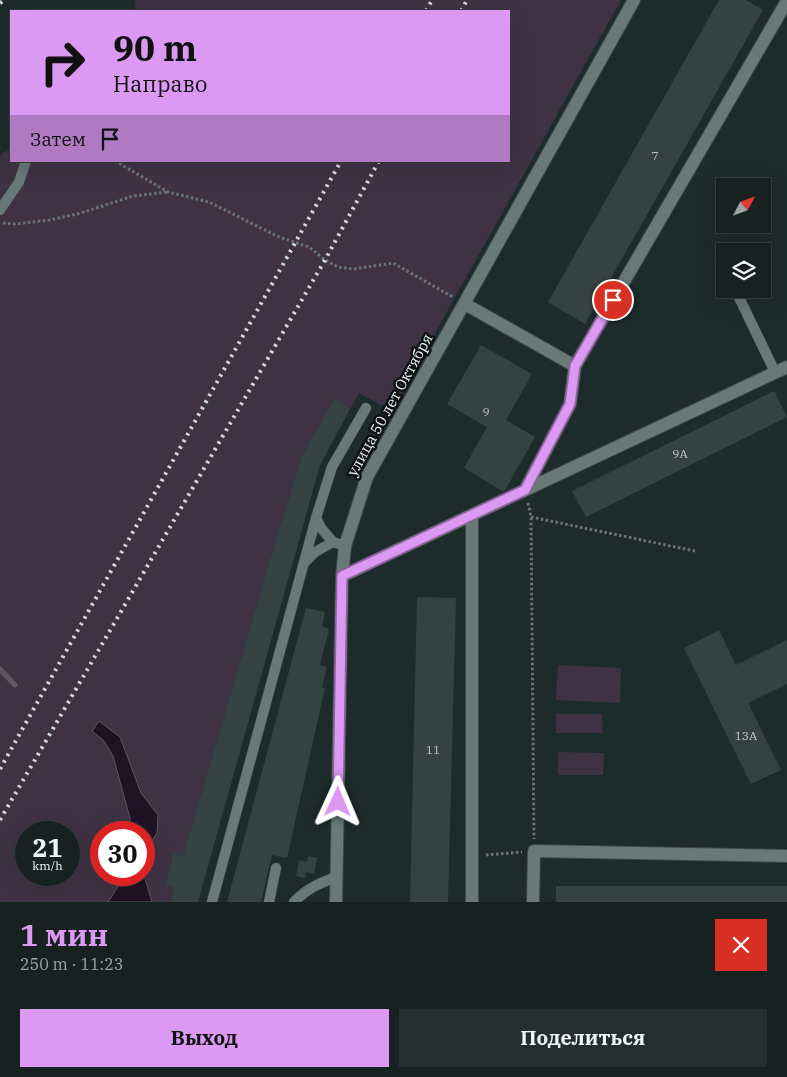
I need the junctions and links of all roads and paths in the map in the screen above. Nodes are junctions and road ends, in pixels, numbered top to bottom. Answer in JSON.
{"nodes":[{"id":1,"x":634,"y":0,"type":"edge"},
{"id":2,"x":787,"y":1,"type":"edge"},
{"id":3,"x":26,"y":162,"type":"edge"},
{"id":4,"x":117,"y":162,"type":"edge"},
{"id":5,"x":168,"y":192,"type":"junction"},
{"id":6,"x":0,"y":210,"type":"edge"},
{"id":7,"x":0,"y":222,"type":"edge"},
{"id":8,"x":739,"y":298,"type":"edge"},
{"id":9,"x":465,"y":304,"type":"junction"},
{"id":10,"x":575,"y":366,"type":"junction"},
{"id":11,"x":787,"y":366,"type":"edge"},
{"id":12,"x":774,"y":372,"type":"junction"},
{"id":13,"x":366,"y":408,"type":"dead end"},
{"id":14,"x":525,"y":490,"type":"junction"},
{"id":15,"x":472,"y":515,"type":"junction"},
{"id":16,"x":316,"y":518,"type":"junction"},
{"id":17,"x":339,"y":544,"type":"junction"},
{"id":18,"x":695,"y":551,"type":"dead end"},
{"id":19,"x":304,"y":562,"type":"junction"},
{"id":20,"x":342,"y":576,"type":"junction"},
{"id":21,"x":534,"y":851,"type":"junction"},
{"id":22,"x":472,"y":856,"type":"junction"},
{"id":23,"x":787,"y":856,"type":"edge"},
{"id":24,"x":276,"y":868,"type":"dead end"},
{"id":25,"x":336,"y":878,"type":"junction"},
{"id":26,"x":212,"y":902,"type":"edge"},
{"id":27,"x":269,"y":902,"type":"edge"},
{"id":28,"x":294,"y":902,"type":"edge"},
{"id":29,"x":336,"y":902,"type":"edge"},
{"id":30,"x":472,"y":902,"type":"edge"},
{"id":31,"x":533,"y":902,"type":"edge"}],
"edges":[{"from":1,"to":9,"type":"street","name":"улица 50 лет Октября"},
{"from":2,"to":10,"type":"street"},
{"from":3,"to":6,"type":"lane"},
{"from":4,"to":5,"type":"path"},
{"from":5,"to":7,"type":"path"},
{"from":5,"to":9,"type":"path"},
{"from":8,"to":12,"type":"lane"},
{"from":9,"to":10,"type":"street"},
{"from":9,"to":17,"type":"street","name":"улица 50 лет Октября"},
{"from":10,"to":14,"type":"street"},
{"from":11,"to":12,"type":"street"},
{"from":12,"to":14,"type":"street"},
{"from":13,"to":16,"type":"lane"},
{"from":14,"to":15,"type":"street"},
{"from":15,"to":20,"type":"street"},
{"from":15,"to":22,"type":"street"},
{"from":16,"to":17,"type":"lane"},
{"from":16,"to":19,"type":"lane"},
{"from":17,"to":19,"type":"lane"},
{"from":17,"to":20,"type":"street","name":"улица 50 лет Октября"},
{"from":18,"to":21,"type":"path"},
{"from":19,"to":26,"type":"lane"},
{"from":20,"to":25,"type":"street","name":"улица 50 лет Октября"},
{"from":21,"to":22,"type":"path"},
{"from":21,"to":23,"type":"street"},
{"from":21,"to":31,"type":"street"},
{"from":22,"to":30,"type":"street"},
{"from":24,"to":27,"type":"lane"},
{"from":25,"to":28,"type":"lane"},
{"from":25,"to":29,"type":"street","name":"улица 50 лет Октября"}]}
